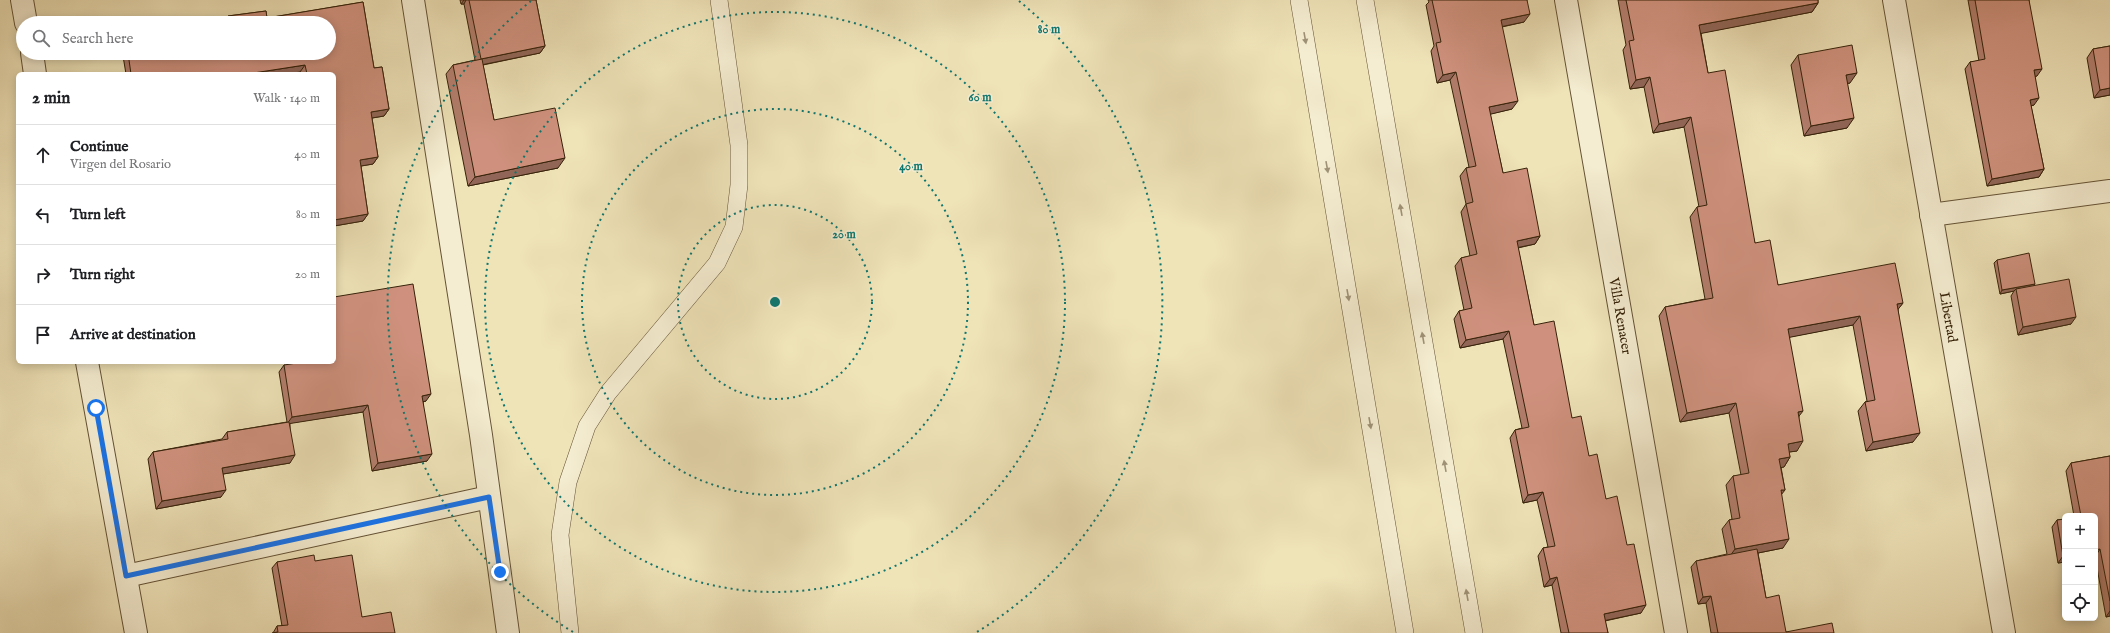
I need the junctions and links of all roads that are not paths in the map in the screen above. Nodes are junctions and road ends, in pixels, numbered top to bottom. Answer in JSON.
{"nodes":[{"id":1,"x":22,"y":0,"type":"edge"},
{"id":2,"x":413,"y":0,"type":"edge"},
{"id":3,"x":718,"y":0,"type":"edge"},
{"id":4,"x":1299,"y":0,"type":"edge"},
{"id":5,"x":1365,"y":0,"type":"edge"},
{"id":6,"x":1566,"y":0,"type":"edge"},
{"id":7,"x":1894,"y":0,"type":"edge"},
{"id":8,"x":25,"y":16,"type":"edge"},
{"id":9,"x":33,"y":60,"type":"edge"},
{"id":10,"x":35,"y":72,"type":"edge"},
{"id":11,"x":2110,"y":191,"type":"edge"},
{"id":12,"x":1931,"y":215,"type":"junction"},
{"id":13,"x":87,"y":364,"type":"edge"},
{"id":14,"x":489,"y":497,"type":"junction"},
{"id":15,"x":126,"y":576,"type":"junction"},
{"id":16,"x":136,"y":633,"type":"edge"},
{"id":17,"x":508,"y":633,"type":"edge"},
{"id":18,"x":570,"y":633,"type":"edge"},
{"id":19,"x":1405,"y":633,"type":"edge"},
{"id":20,"x":1474,"y":633,"type":"edge"},
{"id":21,"x":1676,"y":633,"type":"edge"},
{"id":22,"x":2004,"y":633,"type":"edge"}],
"edges":[{"from":1,"to":8,"type":"street"},
{"from":2,"to":14,"type":"street"},
{"from":3,"to":18,"type":"lane"},
{"from":4,"to":19,"type":"lane","one_way":true},
{"from":20,"to":5,"type":"lane","one_way":true},
{"from":6,"to":21,"type":"street","name":"Villa Renacer"},
{"from":7,"to":12,"type":"street","name":"Libertad"},
{"from":9,"to":10,"type":"street"},
{"from":11,"to":12,"type":"street"},
{"from":12,"to":22,"type":"street","name":"Libertad"},
{"from":13,"to":15,"type":"street"},
{"from":14,"to":15,"type":"street"},
{"from":14,"to":17,"type":"street"},
{"from":15,"to":16,"type":"street"}]}
